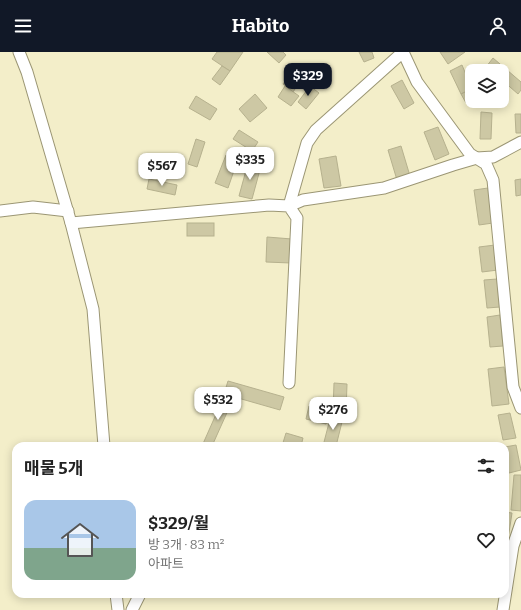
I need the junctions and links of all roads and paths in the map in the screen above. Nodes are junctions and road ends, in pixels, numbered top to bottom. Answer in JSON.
{"nodes":[{"id":1,"x":19,"y":52,"type":"edge"},
{"id":2,"x":403,"y":52,"type":"edge"},
{"id":3,"x":521,"y":142,"type":"edge"},
{"id":4,"x":477,"y":158,"type":"junction"},
{"id":5,"x":289,"y":206,"type":"junction"},
{"id":6,"x":68,"y":211,"type":"junction"},
{"id":7,"x":0,"y":212,"type":"edge"},
{"id":8,"x":71,"y":223,"type":"junction"},
{"id":9,"x":289,"y":383,"type":"dead end"},
{"id":10,"x":521,"y":408,"type":"edge"},
{"id":11,"x":104,"y":442,"type":"edge"},
{"id":12,"x":521,"y":523,"type":"edge"},
{"id":13,"x":509,"y":572,"type":"edge"},
{"id":14,"x":116,"y":598,"type":"edge"},
{"id":15,"x":138,"y":598,"type":"edge"},
{"id":16,"x":505,"y":598,"type":"edge"},
{"id":17,"x":118,"y":610,"type":"edge"},
{"id":18,"x":132,"y":610,"type":"edge"},
{"id":19,"x":503,"y":610,"type":"edge"}],
"edges":[{"from":1,"to":6,"type":"street"},
{"from":2,"to":4,"type":"street"},
{"from":2,"to":5,"type":"street"},
{"from":3,"to":4,"type":"street"},
{"from":4,"to":5,"type":"street"},
{"from":4,"to":10,"type":"street"},
{"from":5,"to":8,"type":"street"},
{"from":5,"to":9,"type":"street"},
{"from":6,"to":7,"type":"street"},
{"from":6,"to":8,"type":"street"},
{"from":8,"to":11,"type":"street"},
{"from":12,"to":13,"type":"street"},
{"from":14,"to":17,"type":"street"},
{"from":15,"to":18,"type":"street"},
{"from":16,"to":19,"type":"street"}]}
